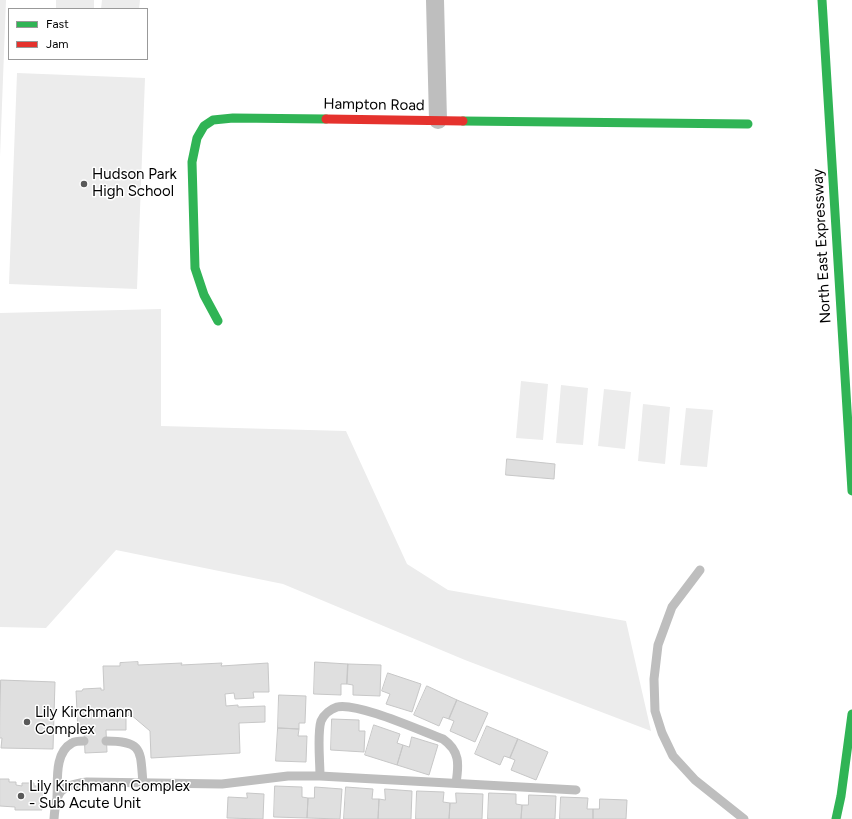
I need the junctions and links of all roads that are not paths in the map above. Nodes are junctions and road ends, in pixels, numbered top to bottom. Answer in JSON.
{"nodes":[{"id":1,"x":435,"y":0,"type":"edge"},
{"id":2,"x":822,"y":0,"type":"edge"},
{"id":3,"x":438,"y":120,"type":"junction"},
{"id":4,"x":748,"y":124,"type":"dead end"},
{"id":5,"x":218,"y":321,"type":"dead end"},
{"id":6,"x":852,"y":491,"type":"edge"},
{"id":7,"x":700,"y":570,"type":"dead end"},
{"id":8,"x":852,"y":714,"type":"edge"},
{"id":9,"x":84,"y":741,"type":"dead end"},
{"id":10,"x":106,"y":741,"type":"dead end"},
{"id":11,"x":320,"y":776,"type":"junction"},
{"id":12,"x":143,"y":783,"type":"junction"},
{"id":13,"x":456,"y":783,"type":"junction"},
{"id":14,"x":576,"y":790,"type":"dead end"},
{"id":15,"x":57,"y":799,"type":"junction"},
{"id":16,"x":54,"y":819,"type":"edge"},
{"id":17,"x":744,"y":819,"type":"edge"},
{"id":18,"x":836,"y":819,"type":"edge"}],
"edges":[{"from":1,"to":3,"type":"street"},
{"from":2,"to":6,"type":"main road","name":"North East Expressway"},
{"from":3,"to":4,"type":"main road","name":"Hampton Road"},
{"from":3,"to":5,"type":"main road","name":"Hampton Road"},
{"from":7,"to":17,"type":"lane"},
{"from":8,"to":18,"type":"main road"},
{"from":9,"to":15,"type":"lane"},
{"from":10,"to":12,"type":"lane"},
{"from":11,"to":12,"type":"lane"},
{"from":11,"to":13,"type":"lane"},
{"from":11,"to":13,"type":"lane"},
{"from":12,"to":15,"type":"lane"},
{"from":13,"to":14,"type":"lane"},
{"from":15,"to":16,"type":"lane"}]}
